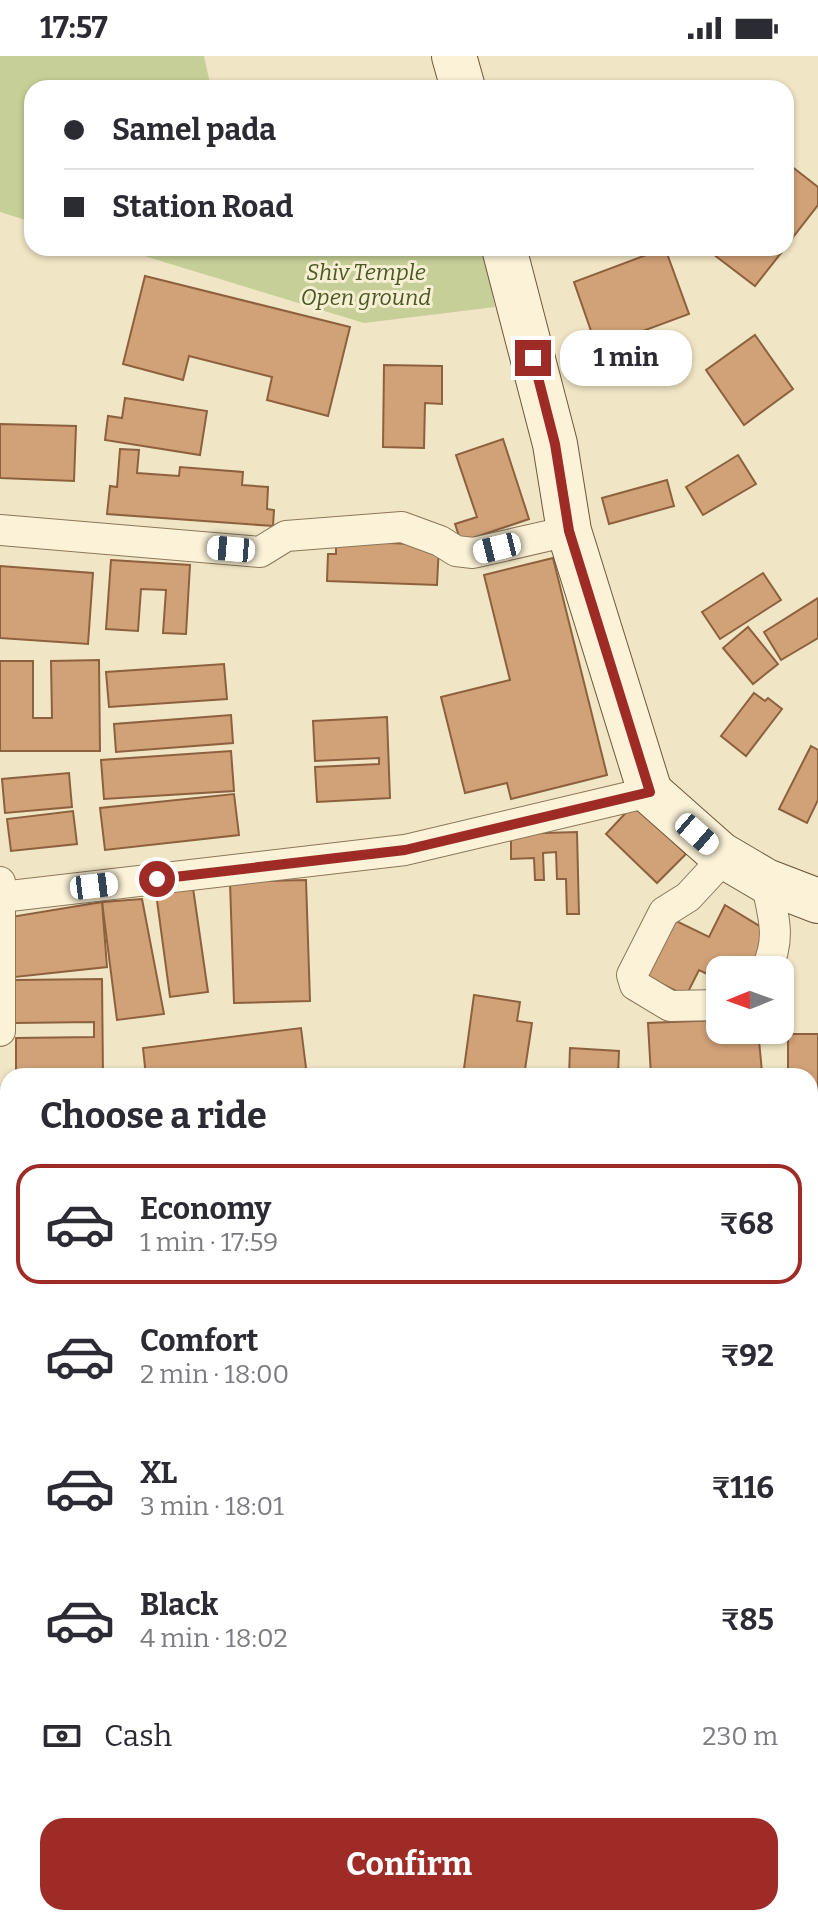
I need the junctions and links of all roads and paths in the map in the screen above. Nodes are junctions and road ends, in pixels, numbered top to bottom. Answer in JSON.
{"nodes":[{"id":1,"x":454,"y":56,"type":"edge"},
{"id":2,"x":461,"y":80,"type":"edge"},
{"id":3,"x":506,"y":256,"type":"edge"},
{"id":4,"x":0,"y":530,"type":"edge"},
{"id":5,"x":569,"y":531,"type":"junction"},
{"id":6,"x":650,"y":792,"type":"junction"},
{"id":7,"x":723,"y":856,"type":"junction"},
{"id":8,"x":766,"y":881,"type":"junction"},
{"id":9,"x":1,"y":890,"type":"edge"},
{"id":10,"x":818,"y":901,"type":"edge"},
{"id":11,"x":772,"y":956,"type":"edge"},
{"id":12,"x":706,"y":1005,"type":"edge"},
{"id":13,"x":0,"y":1031,"type":"edge"}],
"edges":[{"from":1,"to":2,"type":"main road"},
{"from":3,"to":5,"type":"main road"},
{"from":4,"to":5,"type":"street"},
{"from":5,"to":6,"type":"main road"},
{"from":6,"to":7,"type":"main road"},
{"from":6,"to":9,"type":"street"},
{"from":7,"to":8,"type":"main road"},
{"from":7,"to":12,"type":"street"},
{"from":8,"to":10,"type":"main road"},
{"from":8,"to":11,"type":"street"},
{"from":9,"to":13,"type":"street"}]}
